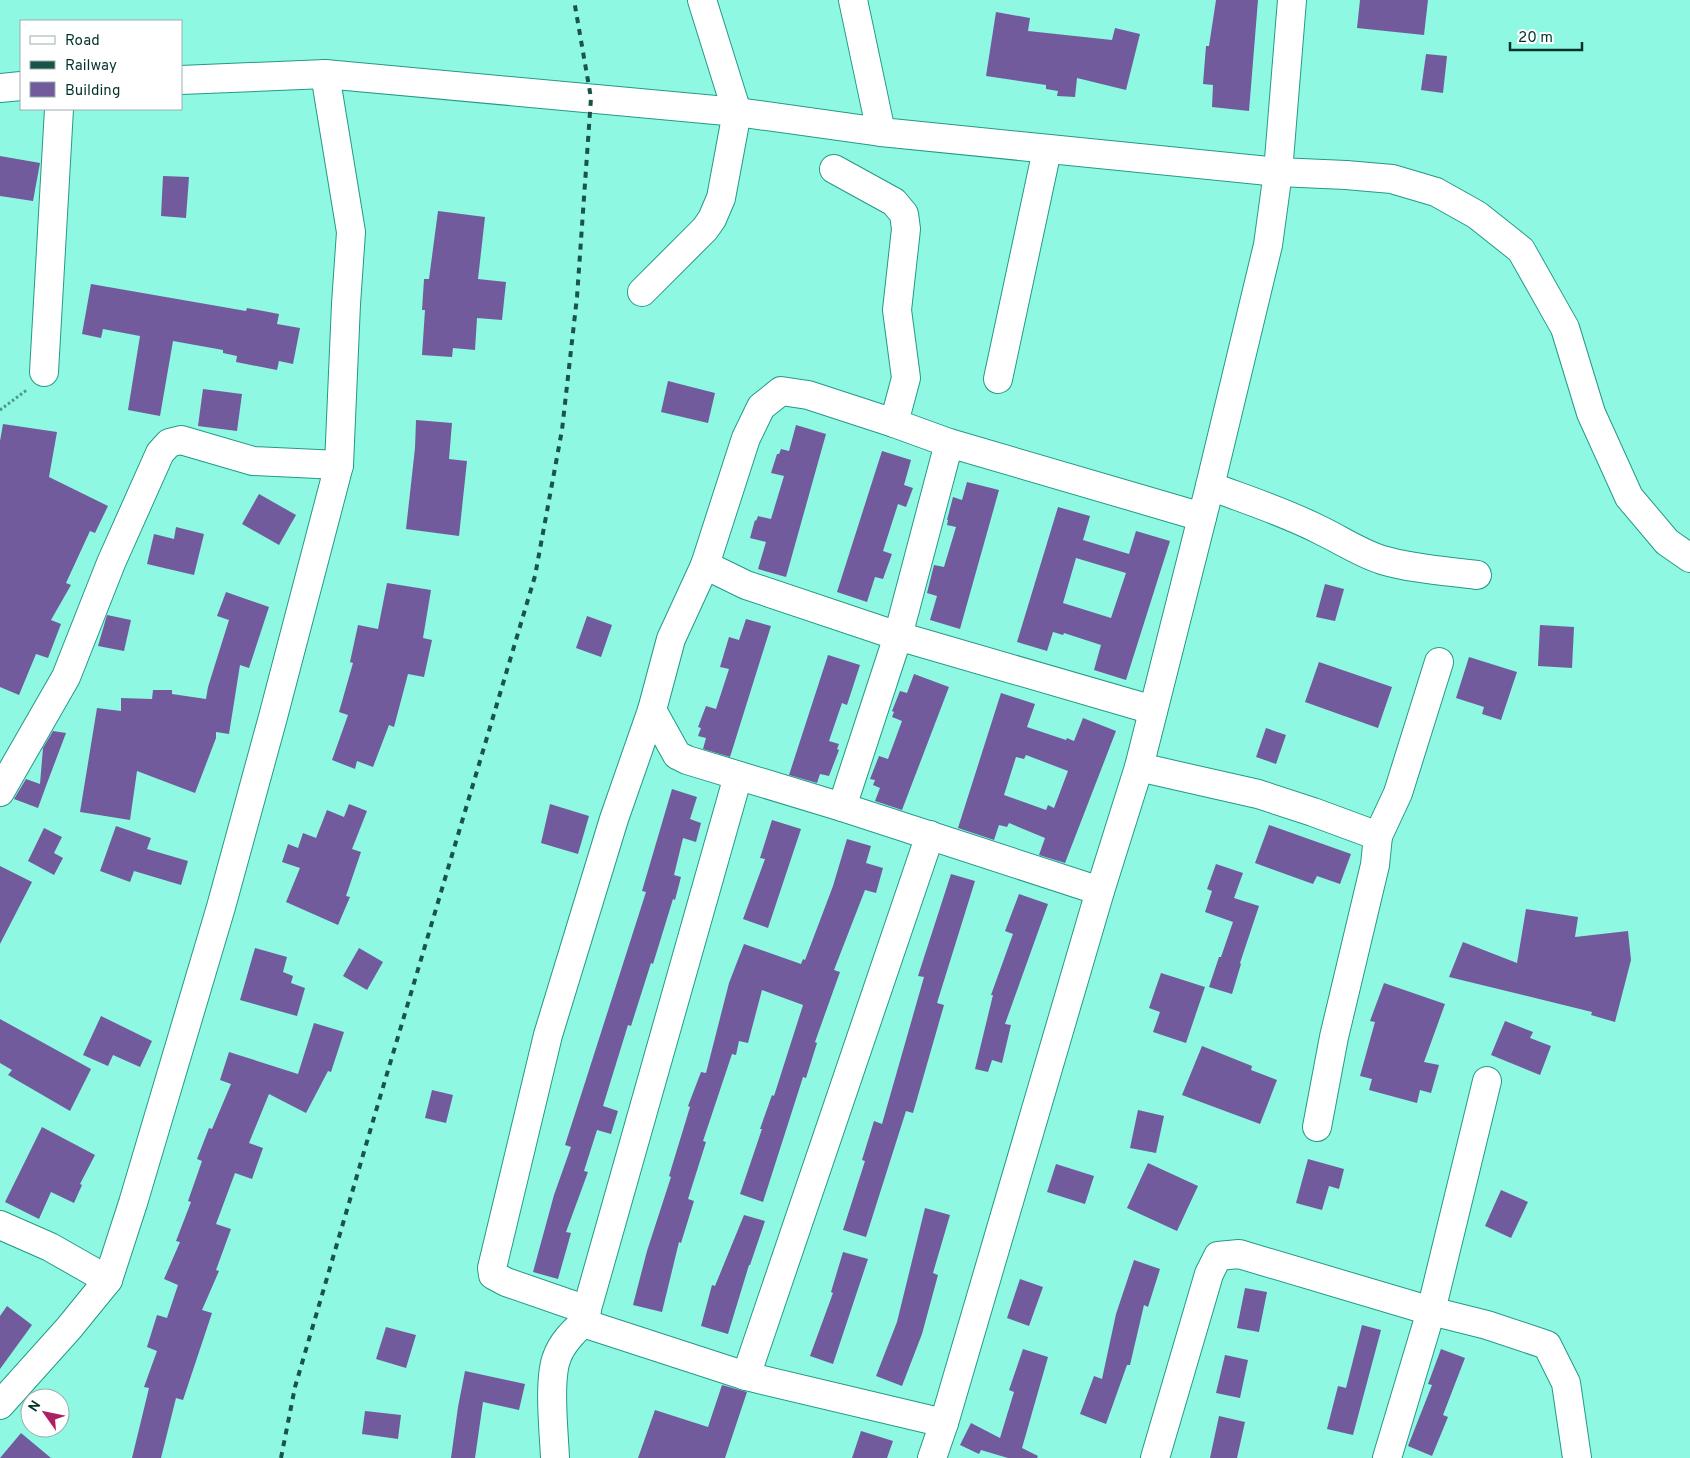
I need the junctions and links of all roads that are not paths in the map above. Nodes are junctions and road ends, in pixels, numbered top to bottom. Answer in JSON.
{"nodes":[{"id":1,"x":702,"y":0,"type":"edge"},
{"id":2,"x":853,"y":0,"type":"edge"},
{"id":3,"x":1292,"y":0,"type":"edge"},
{"id":4,"x":325,"y":74,"type":"junction"},
{"id":5,"x":182,"y":80,"type":"edge"},
{"id":6,"x":20,"y":86,"type":"edge"},
{"id":7,"x":0,"y":88,"type":"edge"},
{"id":8,"x":59,"y":110,"type":"edge"},
{"id":9,"x":737,"y":112,"type":"junction"},
{"id":10,"x":881,"y":132,"type":"junction"},
{"id":11,"x":1047,"y":150,"type":"junction"},
{"id":12,"x":834,"y":169,"type":"dead end"},
{"id":13,"x":1278,"y":172,"type":"junction"},
{"id":14,"x":642,"y":292,"type":"dead end"},
{"id":15,"x":44,"y":372,"type":"dead end"},
{"id":16,"x":998,"y":379,"type":"dead end"},
{"id":17,"x":894,"y":422,"type":"junction"},
{"id":18,"x":949,"y":443,"type":"junction"},
{"id":19,"x":339,"y":465,"type":"junction"},
{"id":20,"x":1210,"y":486,"type":"junction"},
{"id":21,"x":1202,"y":517,"type":"junction"},
{"id":22,"x":1690,"y":558,"type":"edge"},
{"id":23,"x":705,"y":565,"type":"junction"},
{"id":24,"x":1477,"y":575,"type":"dead end"},
{"id":25,"x":898,"y":636,"type":"junction"},
{"id":26,"x":1439,"y":662,"type":"dead end"},
{"id":27,"x":652,"y":710,"type":"junction"},
{"id":28,"x":1152,"y":710,"type":"junction"},
{"id":29,"x":1139,"y":766,"type":"junction"},
{"id":30,"x":738,"y":776,"type":"junction"},
{"id":31,"x":0,"y":792,"type":"edge"},
{"id":32,"x":842,"y":807,"type":"junction"},
{"id":33,"x":930,"y":835,"type":"junction"},
{"id":34,"x":1378,"y":836,"type":"junction"},
{"id":35,"x":1100,"y":891,"type":"junction"},
{"id":36,"x":1487,"y":1081,"type":"dead end"},
{"id":37,"x":1317,"y":1127,"type":"dead end"},
{"id":38,"x":0,"y":1225,"type":"edge"},
{"id":39,"x":108,"y":1280,"type":"junction"},
{"id":40,"x":1432,"y":1311,"type":"junction"},
{"id":41,"x":585,"y":1317,"type":"junction"},
{"id":42,"x":746,"y":1376,"type":"junction"},
{"id":43,"x":0,"y":1405,"type":"edge"},
{"id":44,"x":944,"y":1423,"type":"junction"},
{"id":45,"x":555,"y":1458,"type":"edge"},
{"id":46,"x":932,"y":1458,"type":"edge"},
{"id":47,"x":1155,"y":1458,"type":"edge"},
{"id":48,"x":1387,"y":1458,"type":"edge"},
{"id":49,"x":1577,"y":1458,"type":"edge"}],
"edges":[{"from":1,"to":9,"type":"street"},
{"from":2,"to":10,"type":"street"},
{"from":3,"to":13,"type":"street"},
{"from":4,"to":5,"type":"street"},
{"from":4,"to":9,"type":"street"},
{"from":4,"to":19,"type":"street"},
{"from":6,"to":7,"type":"street"},
{"from":8,"to":15,"type":"street"},
{"from":9,"to":10,"type":"street"},
{"from":9,"to":14,"type":"street"},
{"from":10,"to":11,"type":"street"},
{"from":11,"to":13,"type":"street"},
{"from":11,"to":16,"type":"street"},
{"from":12,"to":17,"type":"street"},
{"from":13,"to":20,"type":"street"},
{"from":13,"to":22,"type":"street"},
{"from":17,"to":18,"type":"street"},
{"from":17,"to":23,"type":"street"},
{"from":18,"to":21,"type":"street"},
{"from":18,"to":25,"type":"street"},
{"from":19,"to":31,"type":"street"},
{"from":19,"to":39,"type":"street"},
{"from":20,"to":21,"type":"street"},
{"from":20,"to":24,"type":"street"},
{"from":21,"to":28,"type":"street"},
{"from":23,"to":25,"type":"street"},
{"from":23,"to":27,"type":"street"},
{"from":25,"to":28,"type":"street"},
{"from":25,"to":32,"type":"street"},
{"from":26,"to":34,"type":"street"},
{"from":27,"to":30,"type":"street"},
{"from":27,"to":41,"type":"street"},
{"from":28,"to":29,"type":"street"},
{"from":29,"to":34,"type":"street"},
{"from":29,"to":35,"type":"street"},
{"from":30,"to":32,"type":"street"},
{"from":30,"to":41,"type":"street"},
{"from":32,"to":33,"type":"street"},
{"from":33,"to":35,"type":"street"},
{"from":33,"to":42,"type":"street"},
{"from":34,"to":37,"type":"street"},
{"from":35,"to":44,"type":"street"},
{"from":36,"to":40,"type":"street"},
{"from":38,"to":39,"type":"street"},
{"from":39,"to":43,"type":"street"},
{"from":40,"to":47,"type":"street"},
{"from":40,"to":48,"type":"street"},
{"from":40,"to":49,"type":"street"},
{"from":41,"to":42,"type":"street"},
{"from":41,"to":45,"type":"street"},
{"from":42,"to":44,"type":"street"},
{"from":44,"to":46,"type":"street"}]}
